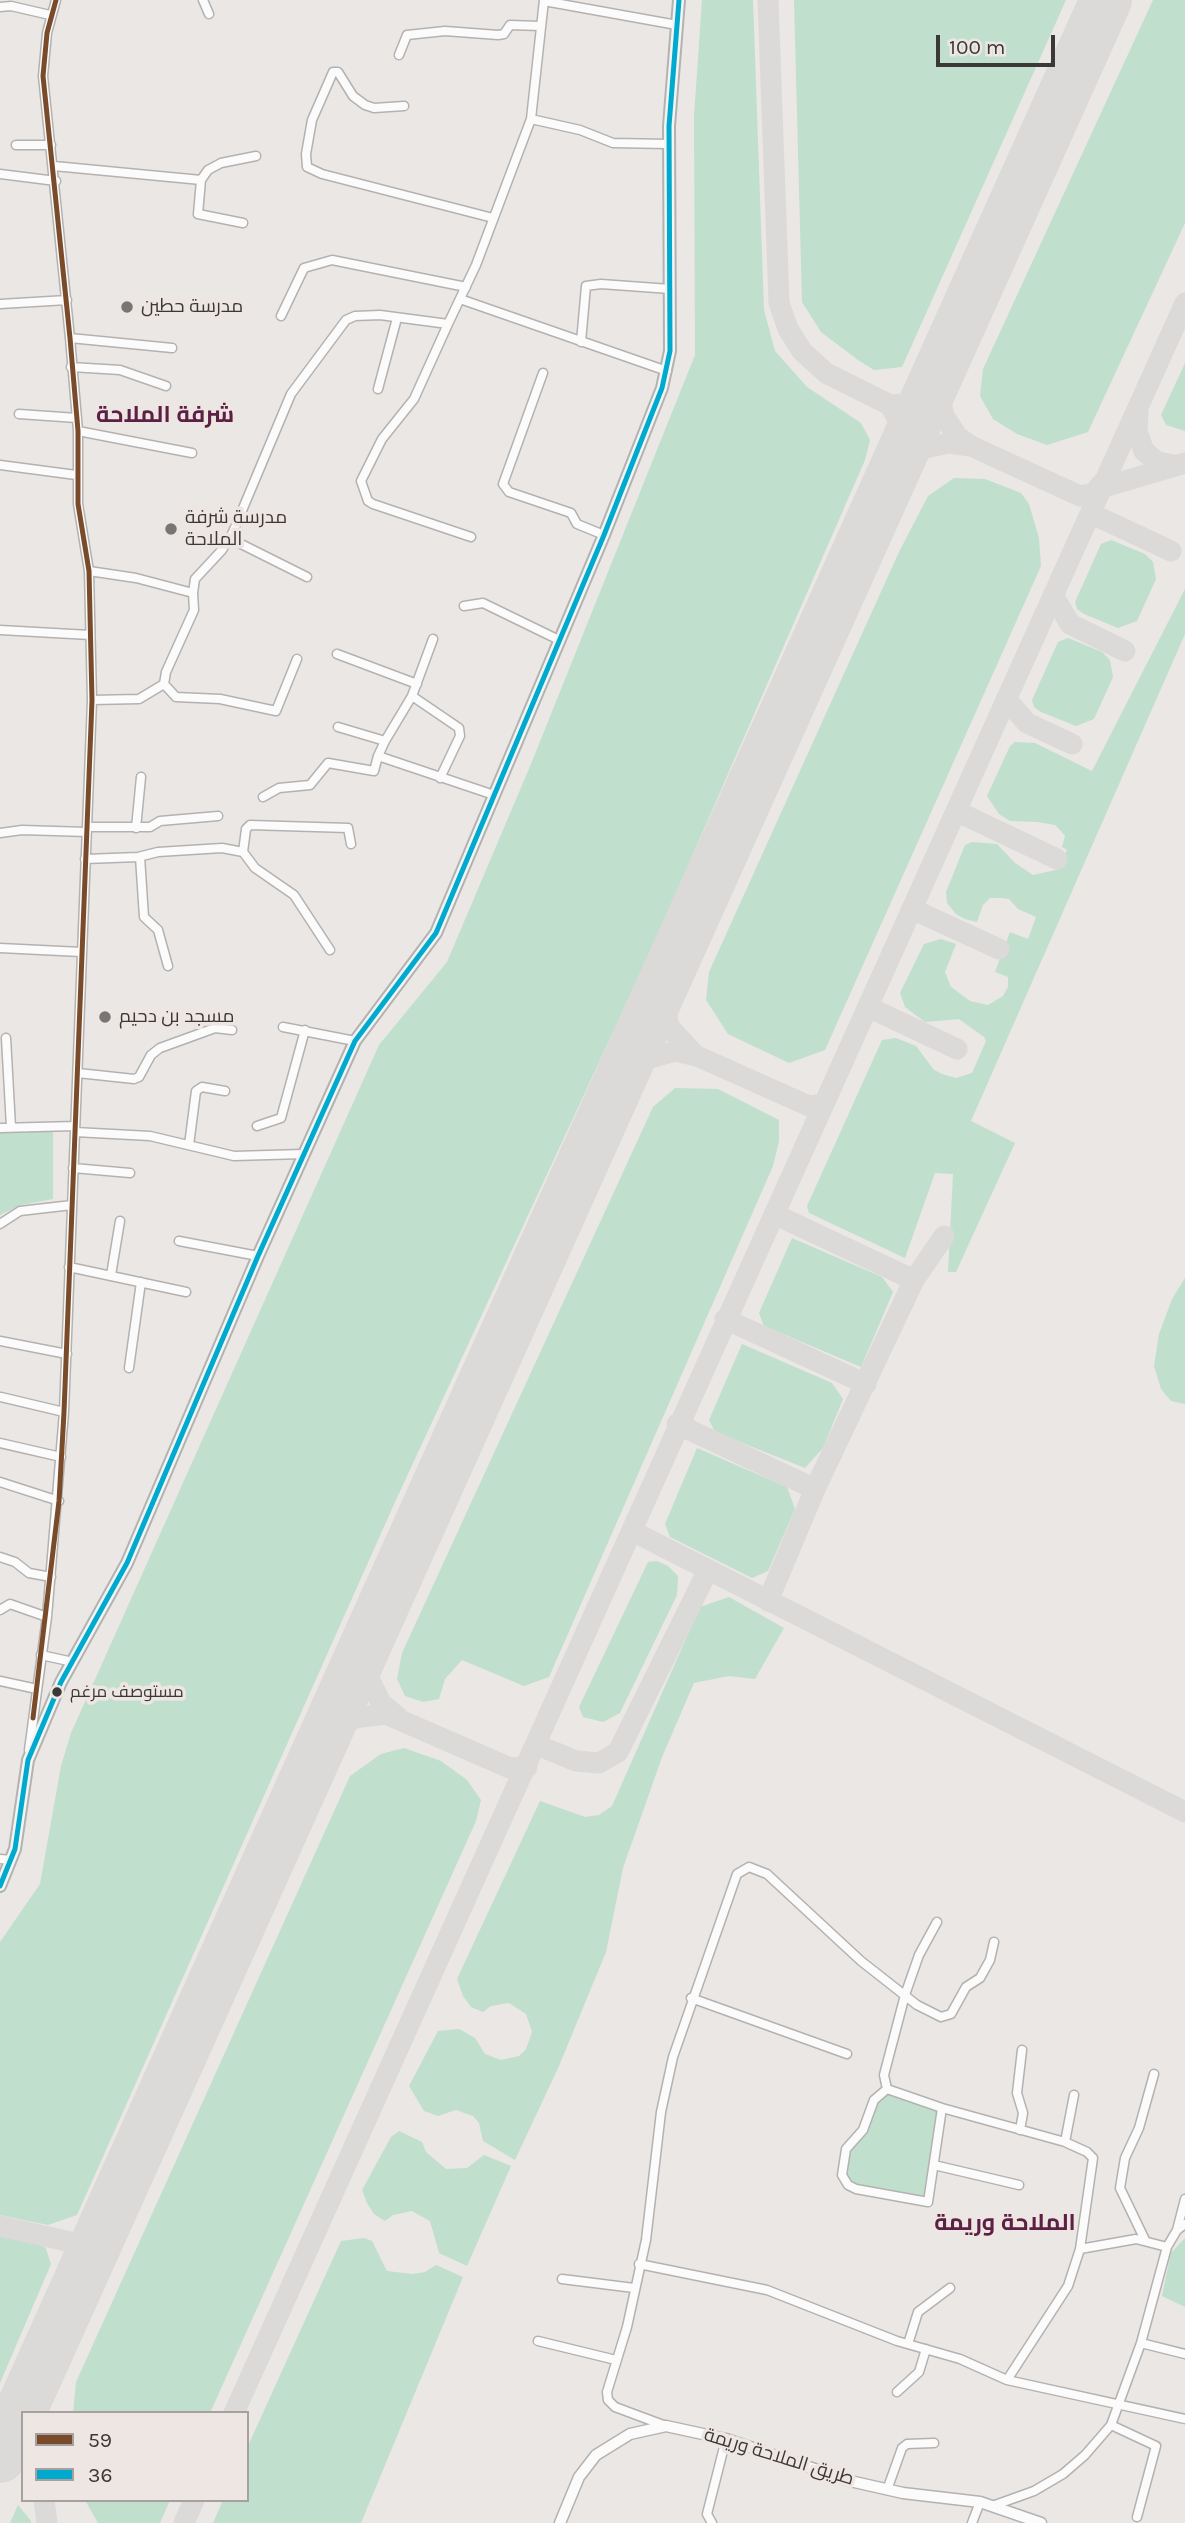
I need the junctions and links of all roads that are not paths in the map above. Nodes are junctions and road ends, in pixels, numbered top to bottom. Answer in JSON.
{"nodes":[{"id":1,"x":56,"y":0,"type":"edge"},
{"id":2,"x":203,"y":0,"type":"edge"},
{"id":3,"x":679,"y":0,"type":"edge"},
{"id":4,"x":544,"y":1,"type":"edge"},
{"id":5,"x":0,"y":7,"type":"edge"},
{"id":6,"x":209,"y":14,"type":"dead end"},
{"id":7,"x":50,"y":15,"type":"junction"},
{"id":8,"x":677,"y":25,"type":"junction"},
{"id":9,"x":540,"y":26,"type":"junction"},
{"id":10,"x":399,"y":55,"type":"dead end"},
{"id":11,"x":404,"y":106,"type":"dead end"},
{"id":12,"x":531,"y":119,"type":"junction"},
{"id":13,"x":669,"y":144,"type":"junction"},
{"id":14,"x":16,"y":145,"type":"dead end"},
{"id":15,"x":51,"y":145,"type":"junction"},
{"id":16,"x":256,"y":156,"type":"dead end"},
{"id":17,"x":54,"y":166,"type":"junction"},
{"id":18,"x":0,"y":174,"type":"edge"},
{"id":19,"x":201,"y":180,"type":"junction"},
{"id":20,"x":56,"y":181,"type":"junction"},
{"id":21,"x":493,"y":218,"type":"junction"},
{"id":22,"x":243,"y":223,"type":"dead end"},
{"id":23,"x":466,"y":287,"type":"junction"},
{"id":24,"x":670,"y":289,"type":"junction"},
{"id":25,"x":460,"y":299,"type":"junction"},
{"id":26,"x":67,"y":300,"type":"junction"},
{"id":27,"x":0,"y":304,"type":"edge"},
{"id":28,"x":281,"y":316,"type":"dead end"},
{"id":29,"x":397,"y":317,"type":"junction"},
{"id":30,"x":448,"y":324,"type":"junction"},
{"id":31,"x":70,"y":338,"type":"junction"},
{"id":32,"x":581,"y":342,"type":"junction"},
{"id":33,"x":172,"y":348,"type":"dead end"},
{"id":34,"x":71,"y":367,"type":"junction"},
{"id":35,"x":667,"y":371,"type":"junction"},
{"id":36,"x":543,"y":373,"type":"dead end"},
{"id":37,"x":166,"y":386,"type":"dead end"},
{"id":38,"x":378,"y":389,"type":"dead end"},
{"id":39,"x":19,"y":414,"type":"dead end"},
{"id":40,"x":77,"y":418,"type":"junction"},
{"id":41,"x":78,"y":431,"type":"junction"},
{"id":42,"x":192,"y":453,"type":"dead end"},
{"id":43,"x":0,"y":465,"type":"edge"},
{"id":44,"x":76,"y":475,"type":"junction"},
{"id":45,"x":604,"y":535,"type":"junction"},
{"id":46,"x":471,"y":537,"type":"dead end"},
{"id":47,"x":229,"y":538,"type":"junction"},
{"id":48,"x":89,"y":571,"type":"junction"},
{"id":49,"x":307,"y":577,"type":"dead end"},
{"id":50,"x":193,"y":593,"type":"junction"},
{"id":51,"x":464,"y":606,"type":"dead end"},
{"id":52,"x":0,"y":630,"type":"edge"},
{"id":53,"x":90,"y":635,"type":"junction"},
{"id":54,"x":433,"y":639,"type":"dead end"},
{"id":55,"x":559,"y":640,"type":"junction"},
{"id":56,"x":337,"y":654,"type":"dead end"},
{"id":57,"x":297,"y":659,"type":"dead end"},
{"id":58,"x":164,"y":684,"type":"junction"},
{"id":59,"x":417,"y":684,"type":"junction"},
{"id":60,"x":412,"y":696,"type":"junction"},
{"id":61,"x":92,"y":700,"type":"junction"},
{"id":62,"x":338,"y":727,"type":"dead end"},
{"id":63,"x":385,"y":741,"type":"junction"},
{"id":64,"x":378,"y":756,"type":"junction"},
{"id":65,"x":141,"y":777,"type":"dead end"},
{"id":66,"x":440,"y":778,"type":"junction"},
{"id":67,"x":494,"y":794,"type":"junction"},
{"id":68,"x":263,"y":797,"type":"dead end"},
{"id":69,"x":218,"y":816,"type":"dead end"},
{"id":70,"x":136,"y":828,"type":"junction"},
{"id":71,"x":87,"y":830,"type":"junction"},
{"id":72,"x":0,"y":833,"type":"edge"},
{"id":73,"x":351,"y":844,"type":"dead end"},
{"id":74,"x":243,"y":852,"type":"junction"},
{"id":75,"x":140,"y":857,"type":"junction"},
{"id":76,"x":85,"y":859,"type":"junction"},
{"id":77,"x":0,"y":948,"type":"edge"},
{"id":78,"x":330,"y":950,"type":"dead end"},
{"id":79,"x":80,"y":953,"type":"junction"},
{"id":80,"x":167,"y":966,"type":"dead end"},
{"id":81,"x":283,"y":1027,"type":"dead end"},
{"id":82,"x":232,"y":1030,"type":"dead end"},
{"id":83,"x":305,"y":1030,"type":"junction"},
{"id":84,"x":6,"y":1038,"type":"dead end"},
{"id":85,"x":355,"y":1041,"type":"junction"},
{"id":86,"x":78,"y":1073,"type":"junction"},
{"id":87,"x":225,"y":1091,"type":"dead end"},
{"id":88,"x":257,"y":1126,"type":"dead end"},
{"id":89,"x":11,"y":1127,"type":"junction"},
{"id":90,"x":0,"y":1128,"type":"edge"},
{"id":91,"x":75,"y":1129,"type":"junction"},
{"id":92,"x":189,"y":1145,"type":"junction"},
{"id":93,"x":303,"y":1154,"type":"junction"},
{"id":94,"x":73,"y":1168,"type":"junction"},
{"id":95,"x":130,"y":1173,"type":"dead end"},
{"id":96,"x":72,"y":1205,"type":"junction"},
{"id":97,"x":120,"y":1222,"type":"dead end"},
{"id":98,"x":0,"y":1224,"type":"edge"},
{"id":99,"x":179,"y":1241,"type":"dead end"},
{"id":100,"x":258,"y":1256,"type":"junction"},
{"id":101,"x":69,"y":1267,"type":"junction"},
{"id":102,"x":111,"y":1275,"type":"junction"},
{"id":103,"x":141,"y":1282,"type":"junction"},
{"id":104,"x":186,"y":1292,"type":"dead end"},
{"id":105,"x":0,"y":1341,"type":"edge"},
{"id":106,"x":66,"y":1354,"type":"junction"},
{"id":107,"x":129,"y":1368,"type":"dead end"},
{"id":108,"x":1,"y":1396,"type":"edge"},
{"id":109,"x":64,"y":1412,"type":"junction"},
{"id":110,"x":0,"y":1443,"type":"edge"},
{"id":111,"x":61,"y":1457,"type":"junction"},
{"id":112,"x":0,"y":1482,"type":"edge"},
{"id":113,"x":59,"y":1501,"type":"junction"},
{"id":114,"x":0,"y":1557,"type":"edge"},
{"id":115,"x":51,"y":1577,"type":"junction"},
{"id":116,"x":0,"y":1610,"type":"edge"},
{"id":117,"x":47,"y":1617,"type":"junction"},
{"id":118,"x":41,"y":1655,"type":"junction"},
{"id":119,"x":74,"y":1662,"type":"junction"},
{"id":120,"x":1,"y":1684,"type":"edge"},
{"id":121,"x":37,"y":1689,"type":"junction"},
{"id":122,"x":28,"y":1760,"type":"junction"},
{"id":123,"x":5,"y":1859,"type":"edge"},
{"id":124,"x":0,"y":1886,"type":"edge"},
{"id":125,"x":937,"y":1922,"type":"dead end"},
{"id":126,"x":994,"y":1942,"type":"dead end"},
{"id":127,"x":905,"y":1995,"type":"junction"},
{"id":128,"x":691,"y":1998,"type":"junction"},
{"id":129,"x":1022,"y":2050,"type":"dead end"},
{"id":130,"x":847,"y":2054,"type":"dead end"},
{"id":131,"x":1154,"y":2074,"type":"dead end"},
{"id":132,"x":887,"y":2089,"type":"junction"},
{"id":133,"x":1074,"y":2095,"type":"dead end"},
{"id":134,"x":942,"y":2108,"type":"junction"},
{"id":135,"x":1020,"y":2130,"type":"junction"},
{"id":136,"x":1065,"y":2142,"type":"junction"},
{"id":137,"x":934,"y":2165,"type":"junction"},
{"id":138,"x":1019,"y":2185,"type":"dead end"},
{"id":139,"x":1185,"y":2199,"type":"edge"},
{"id":140,"x":1185,"y":2224,"type":"edge"},
{"id":141,"x":1177,"y":2230,"type":"junction"},
{"id":142,"x":1145,"y":2240,"type":"junction"},
{"id":143,"x":1167,"y":2247,"type":"junction"},
{"id":144,"x":1080,"y":2249,"type":"junction"},
{"id":145,"x":639,"y":2263,"type":"junction"},
{"id":146,"x":562,"y":2279,"type":"dead end"},
{"id":147,"x":634,"y":2288,"type":"junction"},
{"id":148,"x":950,"y":2288,"type":"dead end"},
{"id":149,"x":538,"y":2341,"type":"dead end"},
{"id":150,"x":1141,"y":2343,"type":"junction"},
{"id":151,"x":908,"y":2344,"type":"junction"},
{"id":152,"x":926,"y":2349,"type":"junction"},
{"id":153,"x":1185,"y":2354,"type":"edge"},
{"id":154,"x":616,"y":2360,"type":"junction"},
{"id":155,"x":1007,"y":2380,"type":"junction"},
{"id":156,"x":897,"y":2392,"type":"dead end"},
{"id":157,"x":1120,"y":2405,"type":"junction"},
{"id":158,"x":1185,"y":2419,"type":"edge"},
{"id":159,"x":1111,"y":2425,"type":"junction"},
{"id":160,"x":666,"y":2426,"type":"junction"},
{"id":161,"x":726,"y":2439,"type":"junction"},
{"id":162,"x":934,"y":2443,"type":"dead end"},
{"id":163,"x":887,"y":2490,"type":"junction"},
{"id":164,"x":980,"y":2502,"type":"junction"},
{"id":165,"x":995,"y":2505,"type":"junction"},
{"id":166,"x":1137,"y":2517,"type":"dead end"},
{"id":167,"x":560,"y":2523,"type":"edge"},
{"id":168,"x":712,"y":2523,"type":"edge"},
{"id":169,"x":972,"y":2523,"type":"edge"},
{"id":170,"x":1041,"y":2523,"type":"edge"}],
"edges":[{"from":1,"to":7,"type":"street"},
{"from":2,"to":6,"type":"street"},
{"from":3,"to":8,"type":"main road"},
{"from":4,"to":8,"type":"street"},
{"from":4,"to":9,"type":"street"},
{"from":5,"to":7,"type":"street"},
{"from":7,"to":15,"type":"street"},
{"from":8,"to":13,"type":"main road"},
{"from":9,"to":10,"type":"street"},
{"from":9,"to":12,"type":"street"},
{"from":11,"to":21,"type":"street"},
{"from":12,"to":13,"type":"street"},
{"from":12,"to":21,"type":"street"},
{"from":13,"to":24,"type":"main road"},
{"from":14,"to":15,"type":"street"},
{"from":15,"to":17,"type":"street"},
{"from":16,"to":19,"type":"street"},
{"from":17,"to":19,"type":"street"},
{"from":17,"to":20,"type":"street"},
{"from":18,"to":20,"type":"street"},
{"from":19,"to":22,"type":"street"},
{"from":20,"to":26,"type":"street"},
{"from":21,"to":23,"type":"street"},
{"from":23,"to":25,"type":"street"},
{"from":23,"to":28,"type":"street"},
{"from":24,"to":32,"type":"street"},
{"from":24,"to":35,"type":"main road"},
{"from":25,"to":30,"type":"street"},
{"from":25,"to":32,"type":"street"},
{"from":26,"to":27,"type":"street"},
{"from":26,"to":31,"type":"street"},
{"from":29,"to":30,"type":"street"},
{"from":29,"to":38,"type":"street"},
{"from":29,"to":47,"type":"street"},
{"from":30,"to":46,"type":"street"},
{"from":31,"to":33,"type":"street"},
{"from":31,"to":34,"type":"street"},
{"from":32,"to":35,"type":"street"},
{"from":34,"to":37,"type":"street"},
{"from":34,"to":40,"type":"street"},
{"from":35,"to":45,"type":"main road"},
{"from":36,"to":45,"type":"street"},
{"from":39,"to":40,"type":"street"},
{"from":40,"to":41,"type":"street"},
{"from":41,"to":42,"type":"street"},
{"from":41,"to":44,"type":"street"},
{"from":43,"to":44,"type":"street"},
{"from":44,"to":48,"type":"street"},
{"from":45,"to":55,"type":"main road"},
{"from":47,"to":49,"type":"street"},
{"from":47,"to":50,"type":"street"},
{"from":48,"to":50,"type":"street"},
{"from":48,"to":53,"type":"street"},
{"from":50,"to":58,"type":"street"},
{"from":51,"to":55,"type":"street"},
{"from":52,"to":53,"type":"street"},
{"from":53,"to":61,"type":"street"},
{"from":54,"to":59,"type":"street"},
{"from":55,"to":67,"type":"main road"},
{"from":56,"to":59,"type":"street"},
{"from":57,"to":58,"type":"street"},
{"from":58,"to":61,"type":"street"},
{"from":59,"to":60,"type":"street"},
{"from":60,"to":63,"type":"street"},
{"from":60,"to":66,"type":"street"},
{"from":61,"to":71,"type":"street"},
{"from":62,"to":63,"type":"street"},
{"from":63,"to":64,"type":"street"},
{"from":64,"to":66,"type":"street"},
{"from":64,"to":68,"type":"street"},
{"from":65,"to":70,"type":"street"},
{"from":66,"to":67,"type":"street"},
{"from":67,"to":85,"type":"main road"},
{"from":69,"to":70,"type":"street"},
{"from":70,"to":71,"type":"street"},
{"from":71,"to":72,"type":"street"},
{"from":71,"to":76,"type":"street"},
{"from":73,"to":74,"type":"street"},
{"from":74,"to":75,"type":"street"},
{"from":74,"to":78,"type":"street"},
{"from":75,"to":76,"type":"street"},
{"from":75,"to":80,"type":"street"},
{"from":76,"to":79,"type":"street"},
{"from":77,"to":79,"type":"street"},
{"from":79,"to":86,"type":"street"},
{"from":81,"to":83,"type":"street"},
{"from":82,"to":86,"type":"street"},
{"from":83,"to":85,"type":"street"},
{"from":83,"to":88,"type":"street"},
{"from":84,"to":89,"type":"street"},
{"from":85,"to":93,"type":"main road"},
{"from":86,"to":91,"type":"street"},
{"from":87,"to":92,"type":"street"},
{"from":89,"to":90,"type":"street"},
{"from":89,"to":91,"type":"street"},
{"from":91,"to":92,"type":"street"},
{"from":91,"to":94,"type":"street"},
{"from":92,"to":93,"type":"street"},
{"from":93,"to":100,"type":"main road"},
{"from":94,"to":95,"type":"street"},
{"from":94,"to":96,"type":"street"},
{"from":96,"to":98,"type":"street"},
{"from":96,"to":101,"type":"street"},
{"from":97,"to":102,"type":"street"},
{"from":99,"to":100,"type":"street"},
{"from":100,"to":119,"type":"main road"},
{"from":101,"to":102,"type":"street"},
{"from":101,"to":106,"type":"street"},
{"from":102,"to":103,"type":"street"},
{"from":103,"to":104,"type":"street"},
{"from":103,"to":107,"type":"street"},
{"from":105,"to":106,"type":"street"},
{"from":106,"to":109,"type":"street"},
{"from":108,"to":109,"type":"street"},
{"from":109,"to":111,"type":"street"},
{"from":110,"to":111,"type":"street"},
{"from":111,"to":113,"type":"street"},
{"from":112,"to":113,"type":"street"},
{"from":113,"to":115,"type":"street"},
{"from":114,"to":115,"type":"street"},
{"from":115,"to":117,"type":"street"},
{"from":116,"to":117,"type":"street"},
{"from":117,"to":118,"type":"street"},
{"from":118,"to":119,"type":"street"},
{"from":118,"to":121,"type":"street"},
{"from":119,"to":122,"type":"main road"},
{"from":120,"to":121,"type":"street"},
{"from":121,"to":122,"type":"street"},
{"from":122,"to":123,"type":"main road"},
{"from":123,"to":124,"type":"main road"},
{"from":125,"to":127,"type":"street"},
{"from":126,"to":127,"type":"street"},
{"from":127,"to":128,"type":"street"},
{"from":127,"to":132,"type":"street"},
{"from":128,"to":130,"type":"street"},
{"from":128,"to":145,"type":"street"},
{"from":129,"to":135,"type":"street"},
{"from":131,"to":142,"type":"street"},
{"from":132,"to":134,"type":"street"},
{"from":132,"to":137,"type":"street"},
{"from":133,"to":136,"type":"street"},
{"from":134,"to":135,"type":"street"},
{"from":134,"to":137,"type":"street"},
{"from":135,"to":136,"type":"street"},
{"from":136,"to":144,"type":"street"},
{"from":137,"to":138,"type":"street"},
{"from":139,"to":141,"type":"street"},
{"from":140,"to":141,"type":"street"},
{"from":141,"to":143,"type":"street"},
{"from":142,"to":143,"type":"street"},
{"from":142,"to":144,"type":"street"},
{"from":143,"to":150,"type":"street"},
{"from":144,"to":155,"type":"street"},
{"from":145,"to":147,"type":"street"},
{"from":145,"to":151,"type":"street"},
{"from":146,"to":147,"type":"street"},
{"from":147,"to":154,"type":"street"},
{"from":148,"to":151,"type":"street"},
{"from":149,"to":154,"type":"street"},
{"from":150,"to":153,"type":"street"},
{"from":150,"to":157,"type":"street"},
{"from":151,"to":152,"type":"street"},
{"from":152,"to":155,"type":"street"},
{"from":152,"to":156,"type":"street"},
{"from":154,"to":160,"type":"street"},
{"from":155,"to":157,"type":"street"},
{"from":157,"to":158,"type":"street"},
{"from":157,"to":159,"type":"street"},
{"from":159,"to":165,"type":"street"},
{"from":159,"to":166,"type":"street"},
{"from":160,"to":161,"type":"street","name":"طريق الملاحة وريمة"},
{"from":160,"to":167,"type":"street","name":"طريق الملاحة وريمة"},
{"from":161,"to":163,"type":"street","name":"طريق الملاحة وريمة"},
{"from":161,"to":168,"type":"street"},
{"from":162,"to":163,"type":"street"},
{"from":163,"to":164,"type":"street","name":"طريق الملاحة وريمة"},
{"from":164,"to":165,"type":"street","name":"طريق الملاحة وريمة"},
{"from":164,"to":169,"type":"street"},
{"from":165,"to":170,"type":"street","name":"طريق الملاحة وريمة"}]}
